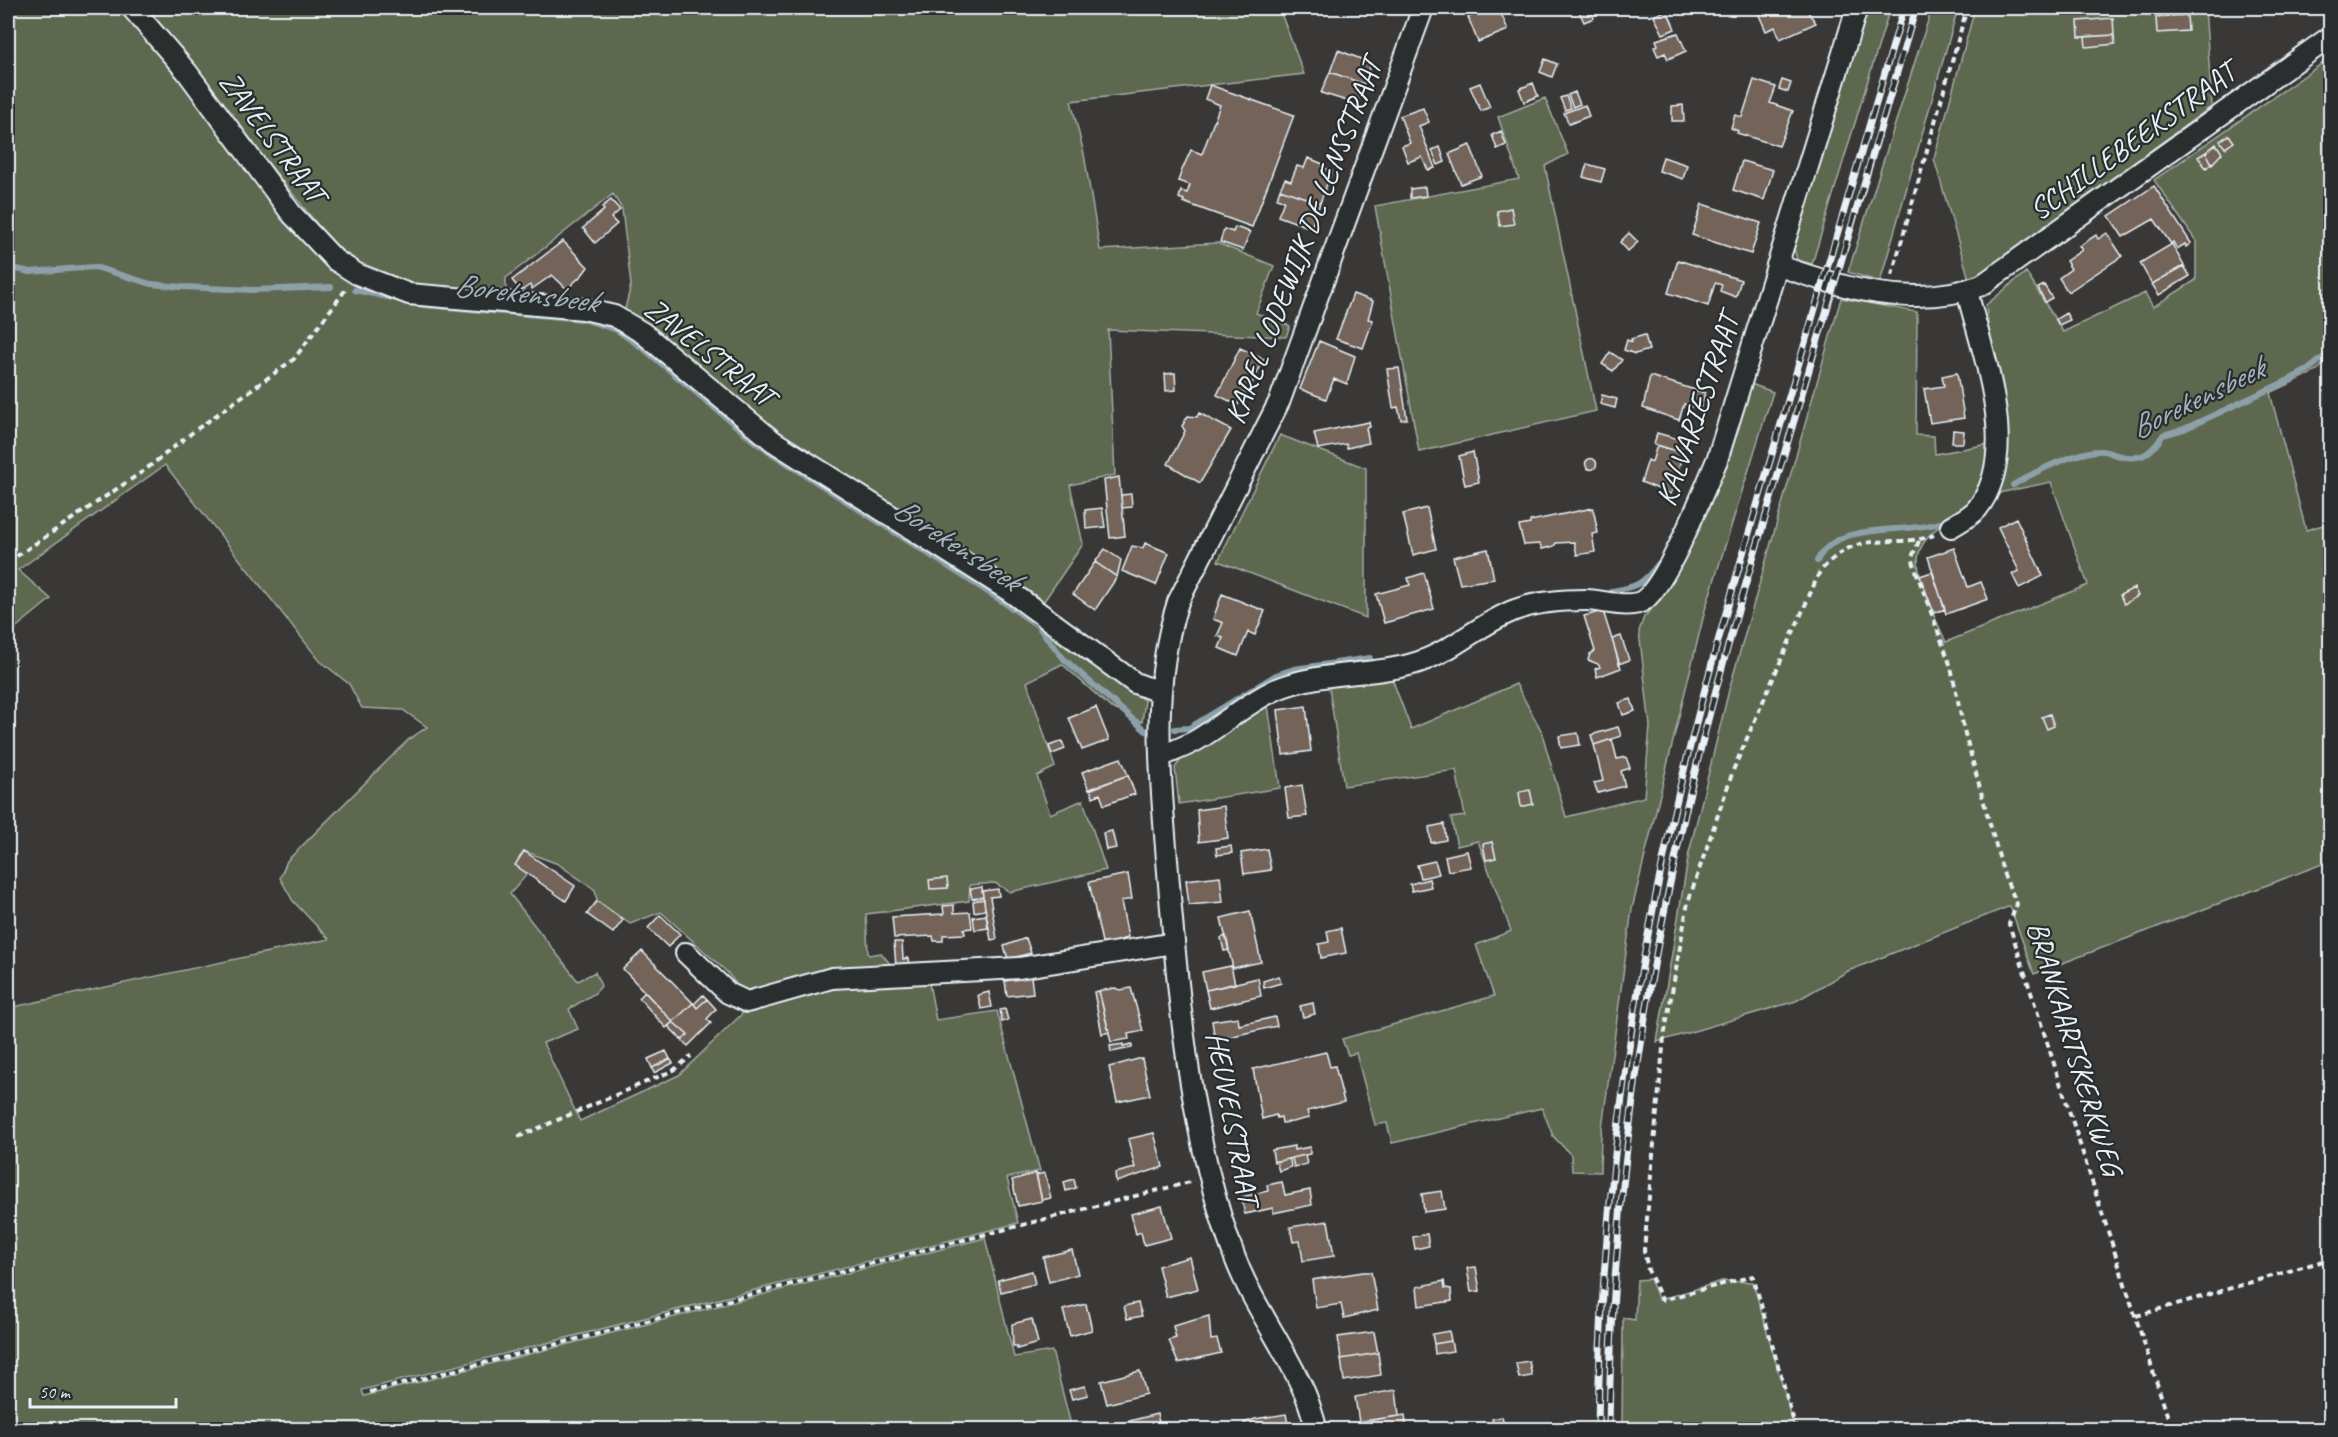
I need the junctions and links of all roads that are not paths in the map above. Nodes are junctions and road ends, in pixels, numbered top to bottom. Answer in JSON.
{"nodes":[{"id":1,"x":132,"y":8,"type":"edge"},
{"id":2,"x":1423,"y":8,"type":"edge"},
{"id":3,"x":1857,"y":8,"type":"edge"},
{"id":4,"x":2331,"y":37,"type":"edge"},
{"id":5,"x":1777,"y":265,"type":"junction"},
{"id":6,"x":1967,"y":291,"type":"junction"},
{"id":7,"x":1951,"y":527,"type":"road end"},
{"id":8,"x":1159,"y":692,"type":"junction"},
{"id":9,"x":1159,"y":731,"type":"joint"},
{"id":10,"x":1160,"y":757,"type":"junction"},
{"id":11,"x":1174,"y":943,"type":"junction"},
{"id":12,"x":686,"y":953,"type":"dead end"},
{"id":13,"x":1317,"y":1430,"type":"edge"}],
"edges":[{"from":1,"to":8,"type":"street","name":"ZAVELSTRAAT"},
{"from":2,"to":8,"type":"street","name":"KAREL LODEWIJK DE LENSSTRAAT"},
{"from":3,"to":5,"type":"street","name":"KALVARIESTRAAT"},
{"from":4,"to":6,"type":"street","name":"SCHILLEBEEKSTRAAT"},
{"from":5,"to":6,"type":"street","name":"SCHILLEBEEKSTRAAT"},
{"from":5,"to":10,"type":"street","name":"KALVARIESTRAAT"},
{"from":6,"to":7,"type":"street"},
{"from":8,"to":9,"type":"street","name":"KAREL LODEWIJK DE LENSSTRAAT"},
{"from":9,"to":10,"type":"street","name":"HEUVELSTRAAT"},
{"from":10,"to":11,"type":"street","name":"HEUVELSTRAAT"},
{"from":11,"to":12,"type":"street"},
{"from":11,"to":13,"type":"street","name":"HEUVELSTRAAT"}]}
